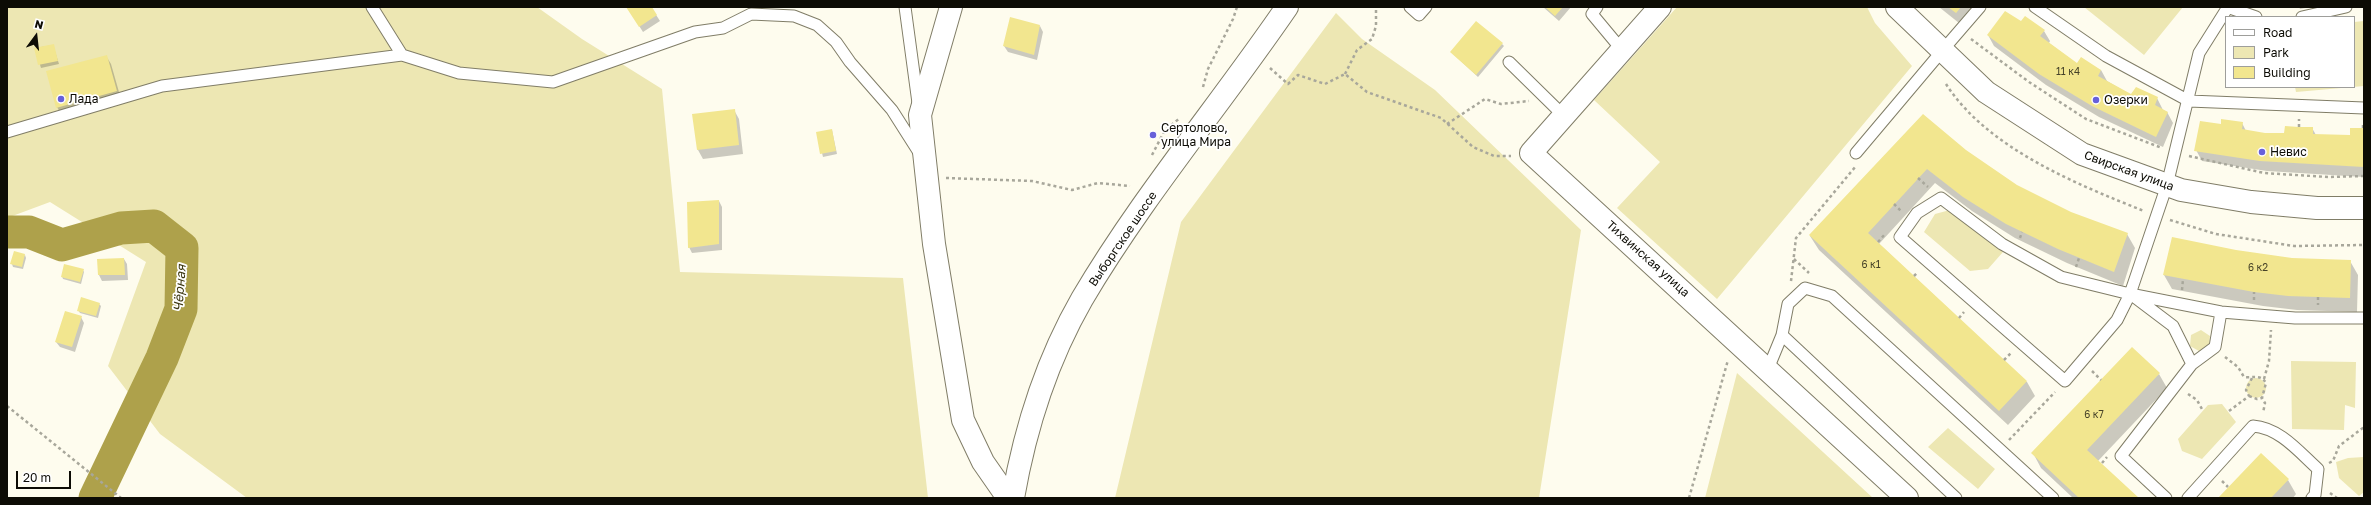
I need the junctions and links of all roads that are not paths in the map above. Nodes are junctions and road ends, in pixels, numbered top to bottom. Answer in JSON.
{"nodes":[{"id":1,"x":372,"y":7,"type":"edge"},
{"id":2,"x":772,"y":7,"type":"edge"},
{"id":3,"x":905,"y":7,"type":"edge"},
{"id":4,"x":951,"y":7,"type":"edge"},
{"id":5,"x":1287,"y":7,"type":"edge"},
{"id":6,"x":1410,"y":7,"type":"edge"},
{"id":7,"x":1426,"y":7,"type":"edge"},
{"id":8,"x":1597,"y":7,"type":"edge"},
{"id":9,"x":1660,"y":7,"type":"edge"},
{"id":10,"x":1897,"y":7,"type":"edge"},
{"id":11,"x":1980,"y":7,"type":"edge"},
{"id":12,"x":2034,"y":7,"type":"edge"},
{"id":13,"x":2229,"y":7,"type":"edge"},
{"id":14,"x":2346,"y":7,"type":"edge"},
{"id":15,"x":751,"y":14,"type":"junction"},
{"id":16,"x":2253,"y":16,"type":"edge"},
{"id":17,"x":2306,"y":16,"type":"edge"},
{"id":18,"x":1622,"y":50,"type":"junction"},
{"id":19,"x":1942,"y":51,"type":"junction"},
{"id":20,"x":402,"y":55,"type":"junction"},
{"id":21,"x":1509,"y":62,"type":"dead end"},
{"id":22,"x":2189,"y":101,"type":"junction"},
{"id":23,"x":2364,"y":108,"type":"edge"},
{"id":24,"x":1556,"y":109,"type":"junction"},
{"id":25,"x":920,"y":115,"type":"junction"},
{"id":26,"x":7,"y":132,"type":"edge"},
{"id":27,"x":1856,"y":153,"type":"dead end"},
{"id":28,"x":925,"y":160,"type":"junction"},
{"id":29,"x":2167,"y":185,"type":"junction"},
{"id":30,"x":2364,"y":208,"type":"edge"},
{"id":31,"x":2130,"y":294,"type":"junction"},
{"id":32,"x":2221,"y":312,"type":"junction"},
{"id":33,"x":2364,"y":318,"type":"edge"},
{"id":34,"x":1782,"y":335,"type":"junction"},
{"id":35,"x":2192,"y":364,"type":"junction"},
{"id":36,"x":1768,"y":369,"type":"junction"},
{"id":37,"x":1008,"y":498,"type":"edge"},
{"id":38,"x":1012,"y":498,"type":"edge"},
{"id":39,"x":1907,"y":498,"type":"edge"},
{"id":40,"x":1956,"y":498,"type":"edge"},
{"id":41,"x":2053,"y":498,"type":"edge"},
{"id":42,"x":2166,"y":498,"type":"edge"},
{"id":43,"x":2188,"y":498,"type":"edge"},
{"id":44,"x":2312,"y":498,"type":"edge"}],
"edges":[{"from":1,"to":20,"type":"lane"},
{"from":2,"to":15,"type":"lane"},
{"from":3,"to":25,"type":"lane"},
{"from":4,"to":25,"type":"street"},
{"from":5,"to":38,"type":"street","name":"Выборгское шоссе"},
{"from":6,"to":7,"type":"lane"},
{"from":8,"to":18,"type":"lane"},
{"from":9,"to":18,"type":"street"},
{"from":10,"to":19,"type":"street","name":"Свирская улица"},
{"from":11,"to":19,"type":"lane"},
{"from":12,"to":22,"type":"lane"},
{"from":13,"to":16,"type":"lane"},
{"from":13,"to":22,"type":"lane"},
{"from":14,"to":17,"type":"lane"},
{"from":15,"to":20,"type":"lane"},
{"from":15,"to":28,"type":"lane"},
{"from":18,"to":24,"type":"street"},
{"from":19,"to":27,"type":"lane"},
{"from":19,"to":29,"type":"street","name":"Свирская улица"},
{"from":20,"to":26,"type":"lane"},
{"from":21,"to":24,"type":"lane"},
{"from":22,"to":23,"type":"lane"},
{"from":22,"to":29,"type":"lane"},
{"from":24,"to":36,"type":"street","name":"Тихвинская улица"},
{"from":25,"to":28,"type":"street"},
{"from":28,"to":37,"type":"street"},
{"from":29,"to":30,"type":"street","name":"Свирская улица"},
{"from":29,"to":31,"type":"lane"},
{"from":31,"to":31,"type":"lane"},
{"from":31,"to":32,"type":"lane"},
{"from":31,"to":35,"type":"lane"},
{"from":32,"to":33,"type":"lane"},
{"from":32,"to":35,"type":"lane"},
{"from":34,"to":36,"type":"lane"},
{"from":34,"to":40,"type":"lane"},
{"from":34,"to":41,"type":"lane"},
{"from":35,"to":42,"type":"lane"},
{"from":36,"to":39,"type":"street","name":"Тихвинская улица"},
{"from":43,"to":44,"type":"lane"}]}
